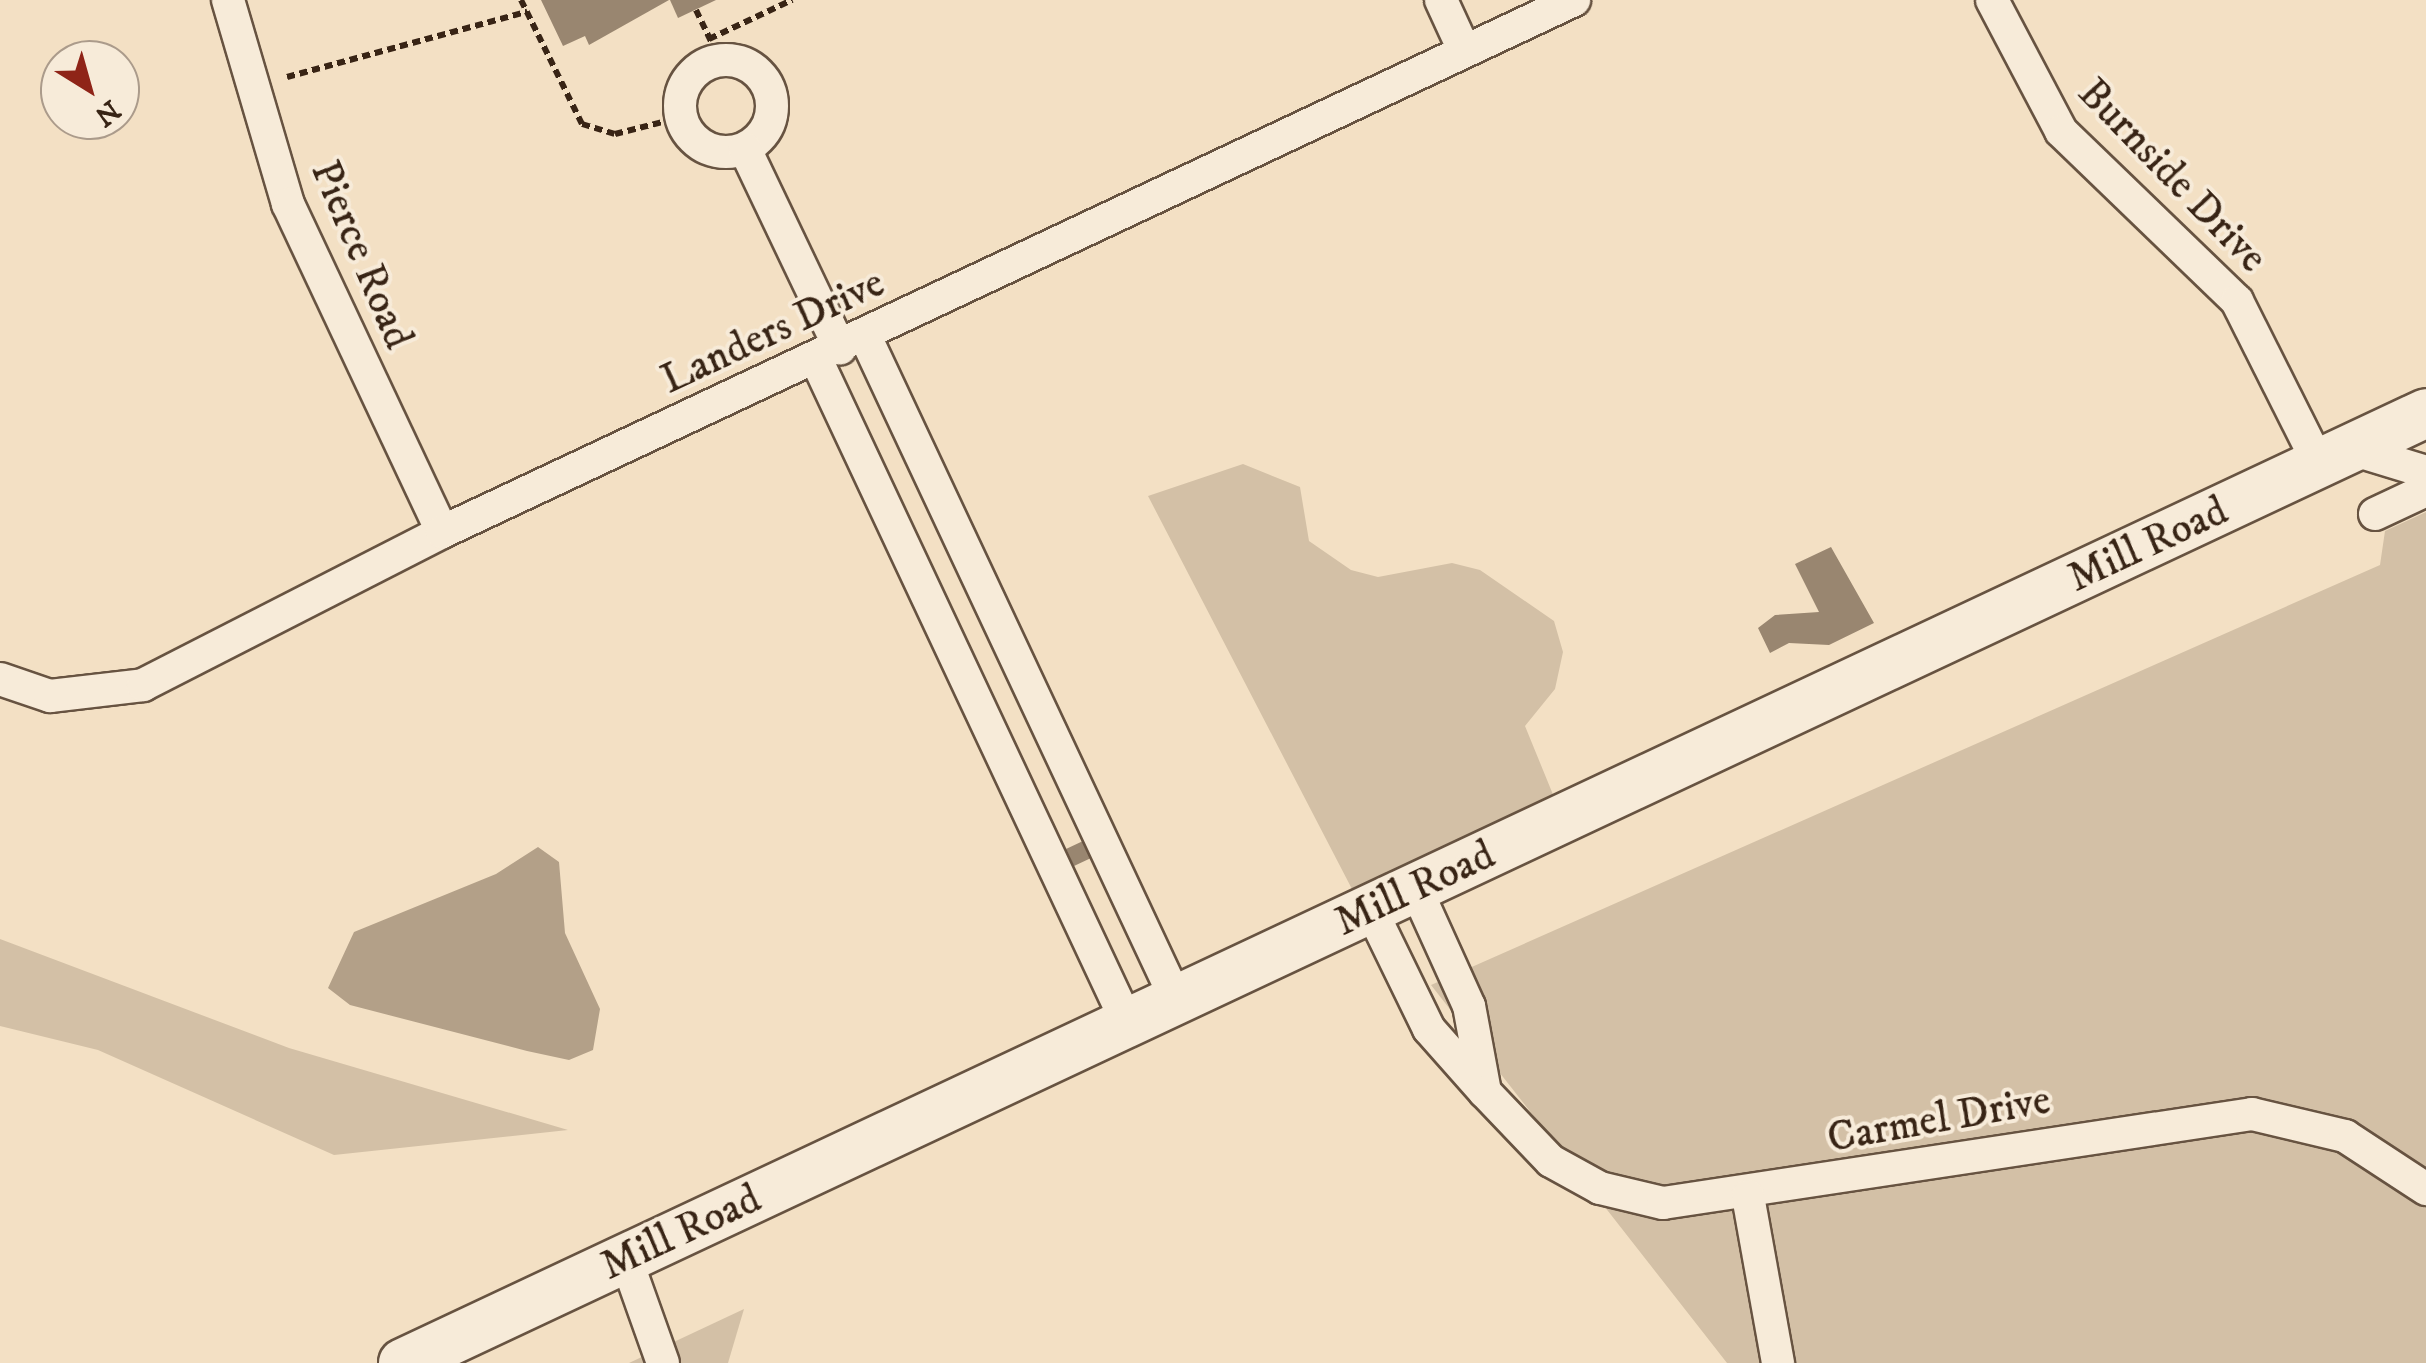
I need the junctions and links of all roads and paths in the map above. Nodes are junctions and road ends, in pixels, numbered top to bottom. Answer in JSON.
{"nodes":[{"id":1,"x":228,"y":0,"type":"edge"},
{"id":2,"x":521,"y":0,"type":"edge"},
{"id":3,"x":792,"y":0,"type":"edge"},
{"id":4,"x":1441,"y":0,"type":"edge"},
{"id":5,"x":1574,"y":0,"type":"edge"},
{"id":6,"x":1992,"y":0,"type":"edge"},
{"id":7,"x":696,"y":10,"type":"dead end"},
{"id":8,"x":527,"y":12,"type":"junction"},
{"id":9,"x":714,"y":50,"type":"junction"},
{"id":10,"x":1464,"y":50,"type":"junction"},
{"id":11,"x":252,"y":86,"type":"junction"},
{"id":12,"x":682,"y":118,"type":"junction"},
{"id":13,"x":745,"y":148,"type":"junction"},
{"id":14,"x":840,"y":348,"type":"junction"},
{"id":15,"x":2426,"y":414,"type":"edge"},
{"id":16,"x":2335,"y":456,"type":"junction"},
{"id":17,"x":2426,"y":472,"type":"edge"},
{"id":18,"x":2426,"y":490,"type":"edge"},
{"id":19,"x":2375,"y":514,"type":"dead end"},
{"id":20,"x":442,"y":532,"type":"junction"},
{"id":21,"x":0,"y":679,"type":"edge"},
{"id":22,"x":1416,"y":890,"type":"junction"},
{"id":23,"x":1371,"y":910,"type":"junction"},
{"id":24,"x":1177,"y":1000,"type":"junction"},
{"id":25,"x":1128,"y":1024,"type":"junction"},
{"id":26,"x":1486,"y":1092,"type":"junction"},
{"id":27,"x":2426,"y":1189,"type":"edge"},
{"id":28,"x":1748,"y":1196,"type":"junction"},
{"id":29,"x":626,"y":1258,"type":"junction"},
{"id":30,"x":403,"y":1363,"type":"edge"},
{"id":31,"x":663,"y":1363,"type":"edge"},
{"id":32,"x":1778,"y":1363,"type":"edge"}],
"edges":[{"from":1,"to":11,"type":"street","name":"Pierce Road"},
{"from":2,"to":8,"type":"path"},
{"from":3,"to":9,"type":"path"},
{"from":4,"to":10,"type":"street"},
{"from":5,"to":10,"type":"street","name":"Landers Drive"},
{"from":6,"to":16,"type":"street","name":"Burnside Drive"},
{"from":7,"to":9,"type":"path"},
{"from":8,"to":11,"type":"path"},
{"from":8,"to":12,"type":"path"},
{"from":9,"to":12,"type":"street"},
{"from":9,"to":13,"type":"street"},
{"from":10,"to":14,"type":"street","name":"Landers Drive"},
{"from":11,"to":20,"type":"street","name":"Pierce Road"},
{"from":12,"to":13,"type":"street"},
{"from":13,"to":14,"type":"street"},
{"from":14,"to":20,"type":"street","name":"Landers Drive"},
{"from":14,"to":24,"type":"street"},
{"from":14,"to":25,"type":"street"},
{"from":15,"to":16,"type":"street","name":"Mill Road"},
{"from":16,"to":17,"type":"street"},
{"from":16,"to":22,"type":"street","name":"Mill Road"},
{"from":18,"to":19,"type":"street"},
{"from":20,"to":21,"type":"street","name":"Landers Drive"},
{"from":22,"to":23,"type":"street","name":"Mill Road"},
{"from":22,"to":26,"type":"street","name":"Carmel Drive"},
{"from":23,"to":24,"type":"street","name":"Mill Road"},
{"from":23,"to":26,"type":"street","name":"Carmel Drive"},
{"from":24,"to":25,"type":"street","name":"Mill Road"},
{"from":25,"to":29,"type":"street","name":"Mill Road"},
{"from":26,"to":28,"type":"street","name":"Carmel Drive"},
{"from":27,"to":28,"type":"street","name":"Carmel Drive"},
{"from":28,"to":32,"type":"street"},
{"from":29,"to":30,"type":"street","name":"Mill Road"},
{"from":29,"to":31,"type":"street"}]}
